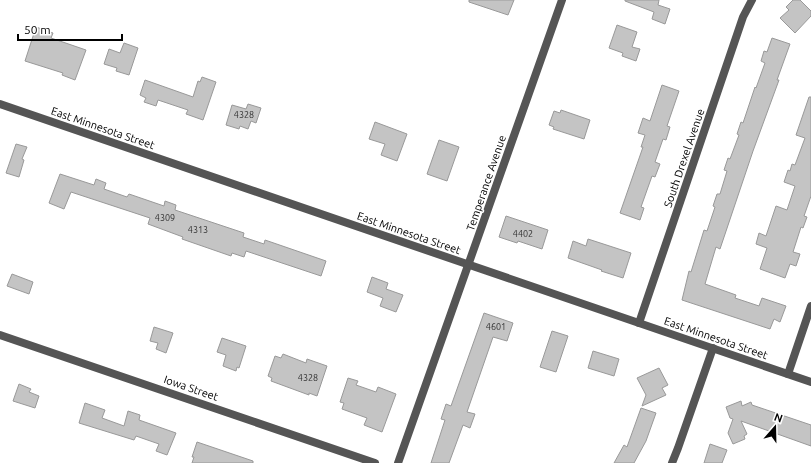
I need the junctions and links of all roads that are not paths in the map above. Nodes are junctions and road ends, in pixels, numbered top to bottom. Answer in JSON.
{"nodes":[{"id":1,"x":562,"y":0,"type":"edge"},
{"id":2,"x":752,"y":0,"type":"edge"},
{"id":3,"x":0,"y":104,"type":"edge"},
{"id":4,"x":468,"y":265,"type":"junction"},
{"id":5,"x":811,"y":306,"type":"edge"},
{"id":6,"x":639,"y":323,"type":"junction"},
{"id":7,"x":0,"y":335,"type":"edge"},
{"id":8,"x":714,"y":348,"type":"junction"},
{"id":9,"x":788,"y":374,"type":"junction"},
{"id":10,"x":811,"y":382,"type":"edge"},
{"id":11,"x":375,"y":463,"type":"edge"},
{"id":12,"x":398,"y":463,"type":"edge"},
{"id":13,"x":672,"y":463,"type":"edge"}],
"edges":[{"from":1,"to":4,"type":"street","name":"Temperance Avenue"},
{"from":2,"to":6,"type":"street","name":"South Drexel Avenue"},
{"from":3,"to":4,"type":"street","name":"East Minnesota Street"},
{"from":4,"to":6,"type":"street","name":"East Minnesota Street"},
{"from":4,"to":12,"type":"street","name":"Temperance Avenue"},
{"from":5,"to":9,"type":"street"},
{"from":6,"to":8,"type":"street","name":"East Minnesota Street"},
{"from":7,"to":11,"type":"street","name":"Iowa Street"},
{"from":8,"to":9,"type":"street","name":"East Minnesota Street"},
{"from":8,"to":13,"type":"street"},
{"from":9,"to":10,"type":"street","name":"East Minnesota Street"}]}
